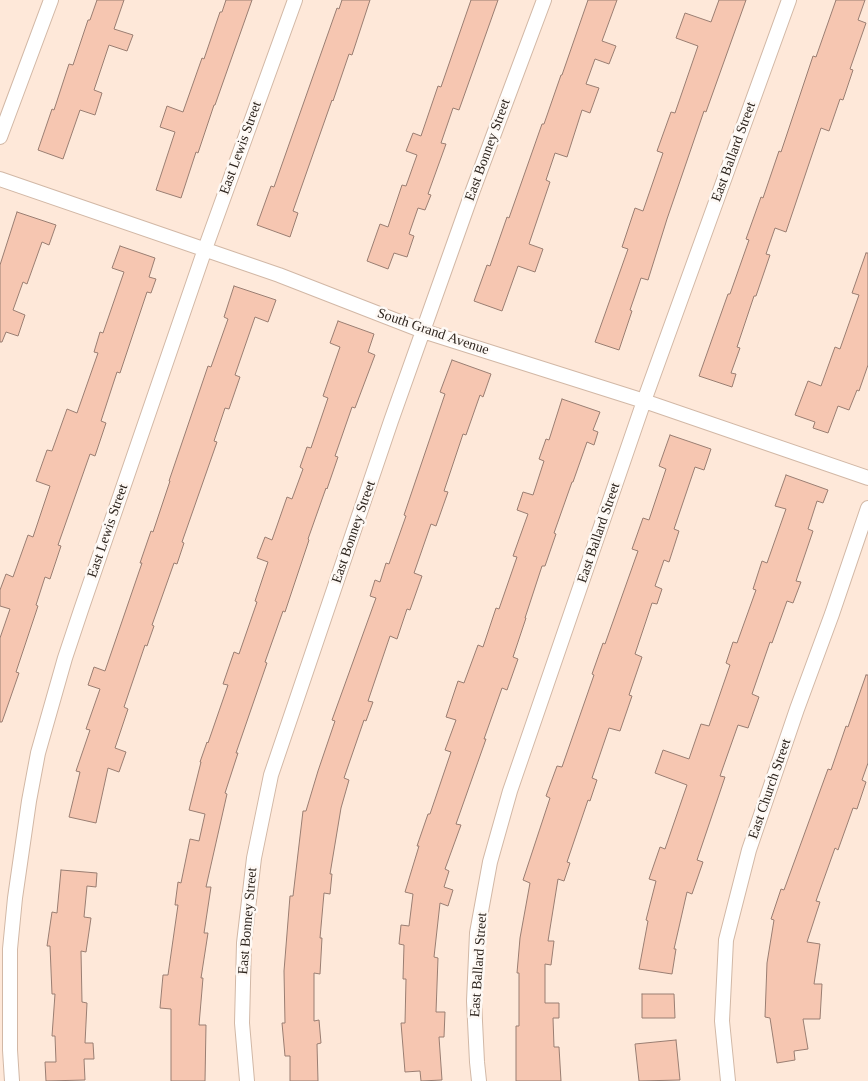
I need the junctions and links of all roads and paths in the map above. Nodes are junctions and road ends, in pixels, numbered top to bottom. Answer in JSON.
{"nodes":[{"id":1,"x":51,"y":0,"type":"edge"},
{"id":2,"x":296,"y":0,"type":"edge"},
{"id":3,"x":544,"y":0,"type":"edge"},
{"id":4,"x":789,"y":0,"type":"edge"},
{"id":5,"x":0,"y":137,"type":"edge"},
{"id":6,"x":0,"y":178,"type":"edge"},
{"id":7,"x":205,"y":250,"type":"junction"},
{"id":8,"x":423,"y":331,"type":"junction"},
{"id":9,"x":644,"y":401,"type":"junction"},
{"id":10,"x":868,"y":478,"type":"edge"},
{"id":11,"x":868,"y":508,"type":"edge"},
{"id":12,"x":12,"y":1081,"type":"edge"},
{"id":13,"x":247,"y":1081,"type":"edge"},
{"id":14,"x":479,"y":1081,"type":"edge"},
{"id":15,"x":728,"y":1081,"type":"edge"}],
"edges":[{"from":1,"to":5,"type":"street"},
{"from":2,"to":7,"type":"street","name":"East Lewis Street"},
{"from":3,"to":8,"type":"street","name":"East Bonney Street"},
{"from":4,"to":9,"type":"street","name":"East Ballard Street"},
{"from":6,"to":7,"type":"street","name":"South Grand Avenue"},
{"from":7,"to":8,"type":"street","name":"South Grand Avenue"},
{"from":7,"to":12,"type":"street","name":"East Lewis Street"},
{"from":8,"to":9,"type":"street","name":"South Grand Avenue"},
{"from":8,"to":13,"type":"street","name":"East Bonney Street"},
{"from":9,"to":10,"type":"street","name":"South Grand Avenue"},
{"from":9,"to":14,"type":"street","name":"East Ballard Street"},
{"from":11,"to":15,"type":"street","name":"East Church Street"}]}
